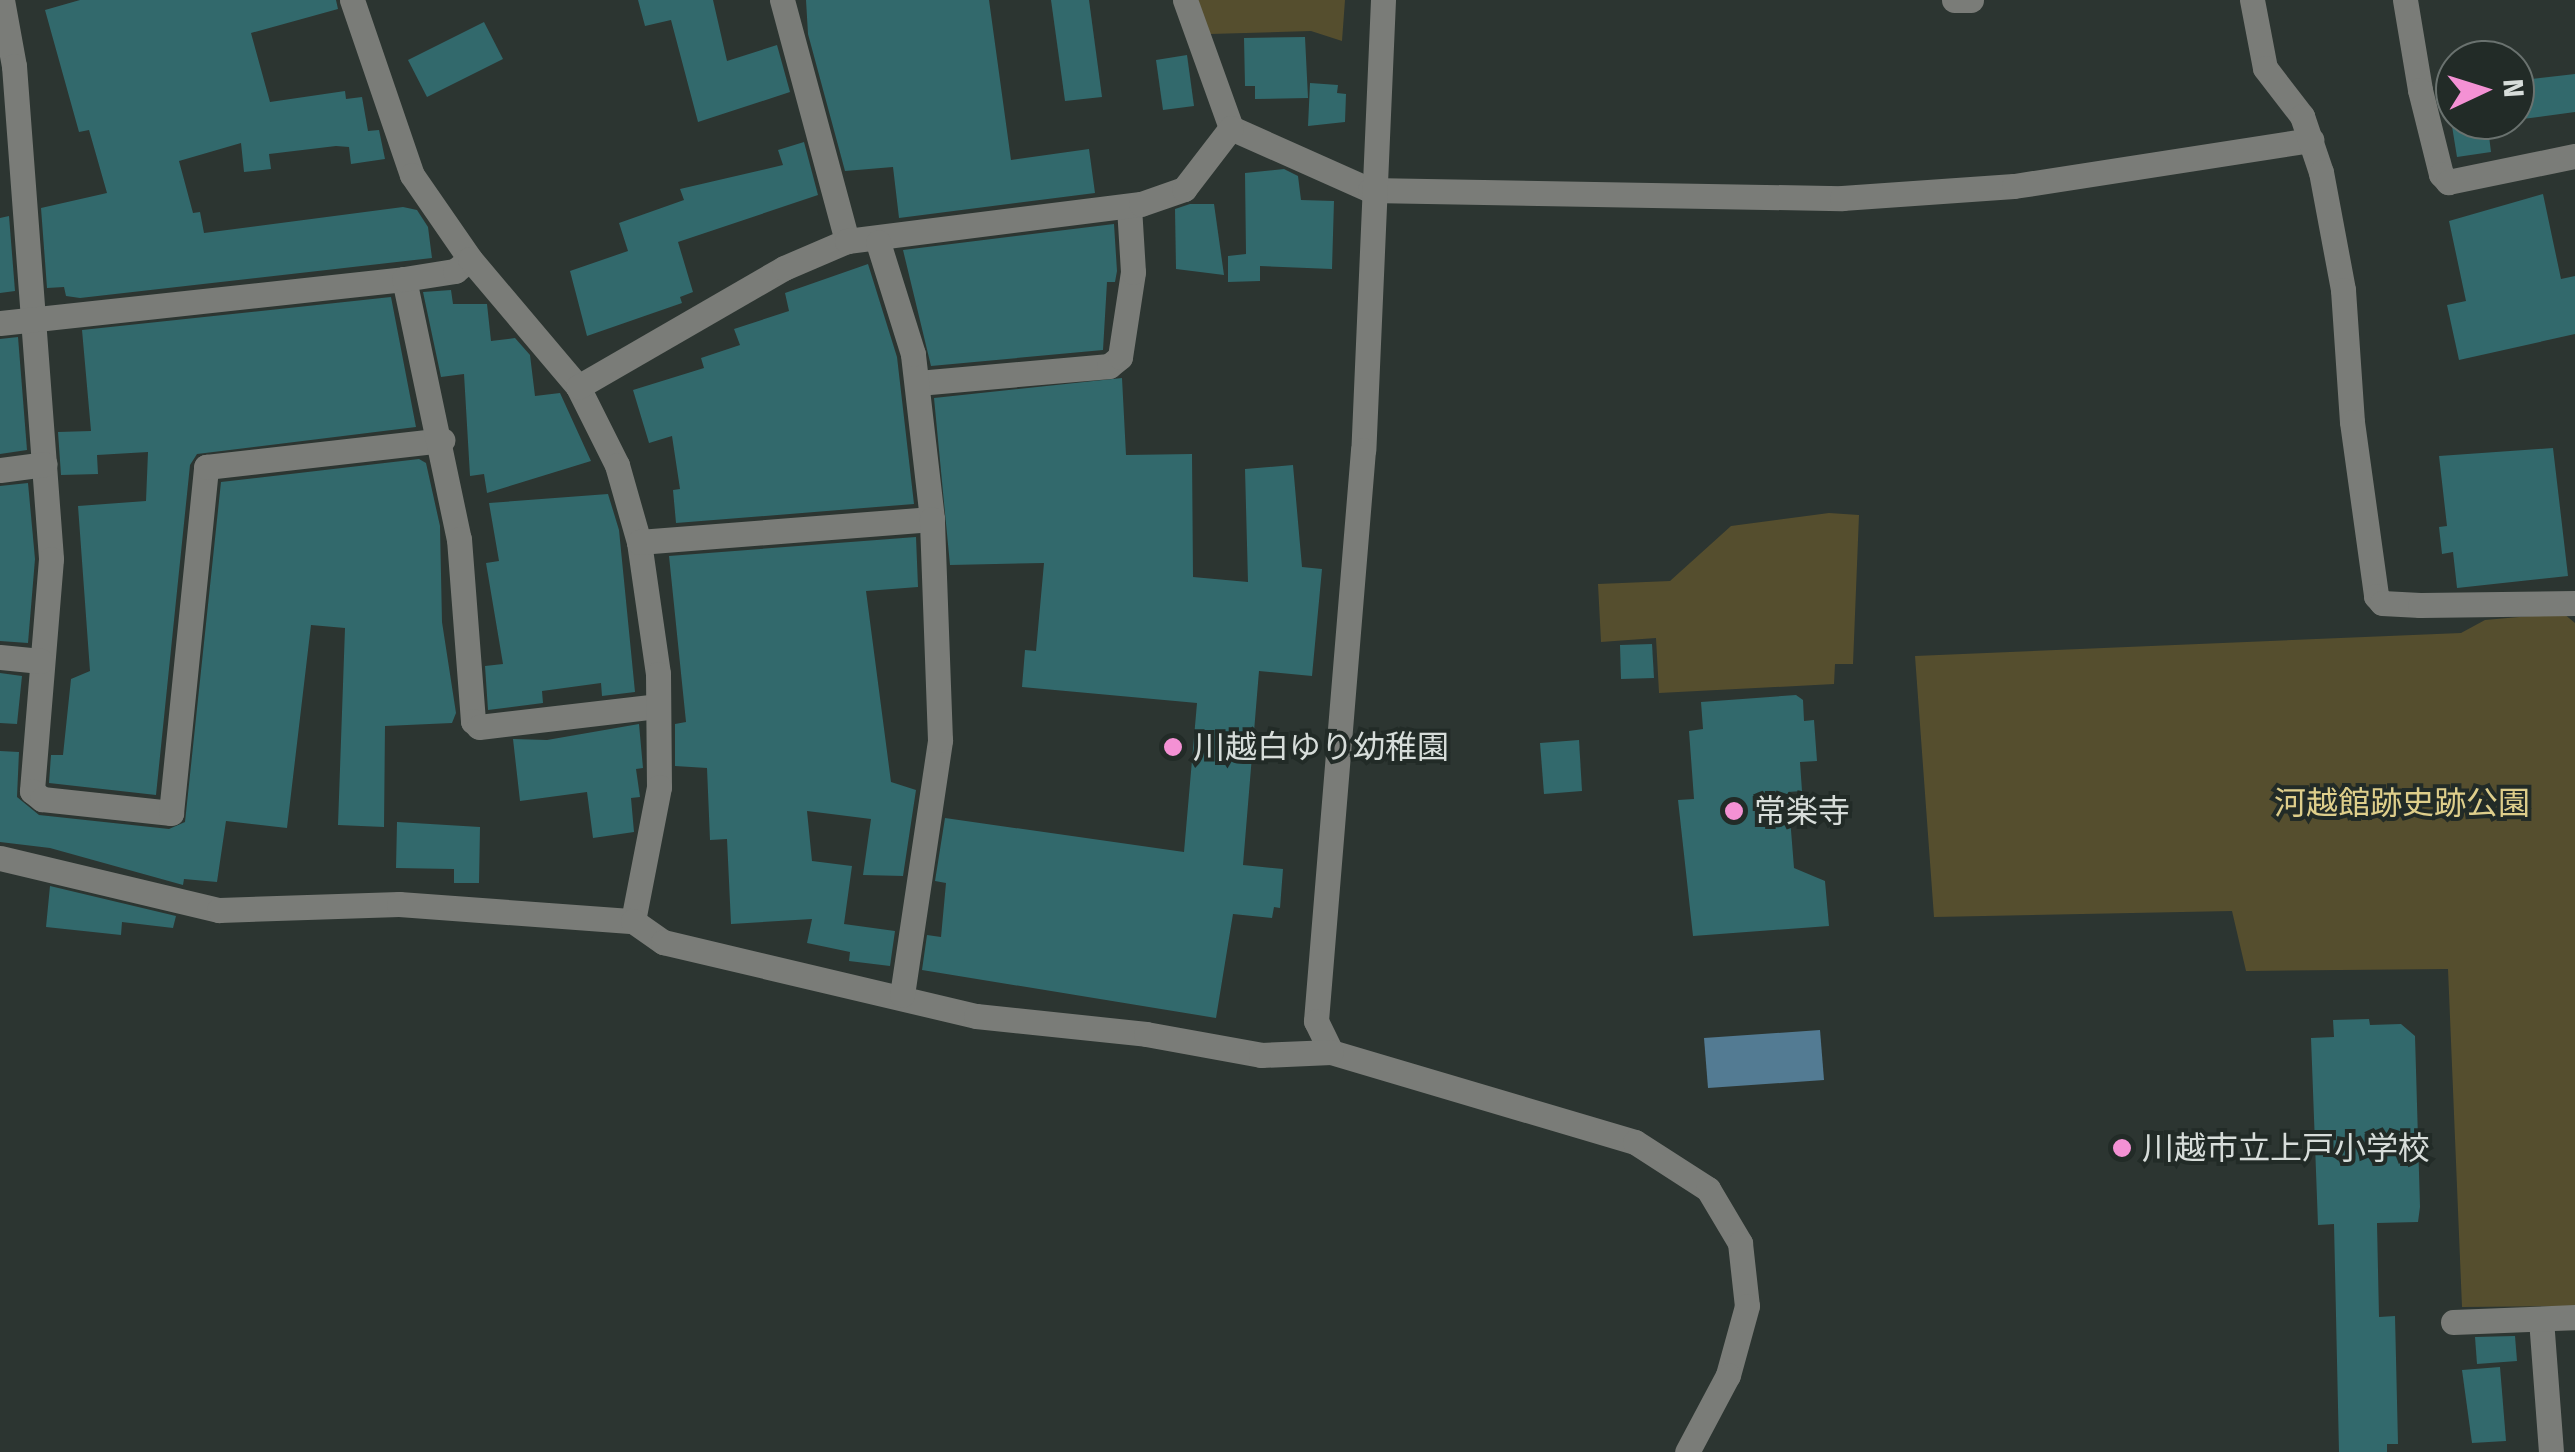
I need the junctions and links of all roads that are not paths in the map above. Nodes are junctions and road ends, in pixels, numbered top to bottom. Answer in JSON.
{"nodes":[{"id":1,"x":2,"y":0,"type":"edge"},
{"id":2,"x":352,"y":0,"type":"edge"},
{"id":3,"x":782,"y":0,"type":"edge"},
{"id":4,"x":1185,"y":0,"type":"edge"},
{"id":5,"x":1383,"y":0,"type":"edge"},
{"id":6,"x":1954,"y":0,"type":"edge"},
{"id":7,"x":1970,"y":0,"type":"edge"},
{"id":8,"x":2252,"y":0,"type":"edge"},
{"id":9,"x":2406,"y":0,"type":"edge"},
{"id":10,"x":1231,"y":128,"type":"junction"},
{"id":11,"x":2311,"y":140,"type":"junction"},
{"id":12,"x":2575,"y":156,"type":"edge"},
{"id":13,"x":1370,"y":190,"type":"junction"},
{"id":14,"x":1129,"y":206,"type":"junction"},
{"id":15,"x":847,"y":241,"type":"junction"},
{"id":16,"x":878,"y":242,"type":"junction"},
{"id":17,"x":470,"y":259,"type":"junction"},
{"id":18,"x":404,"y":279,"type":"junction"},
{"id":19,"x":35,"y":319,"type":"junction"},
{"id":20,"x":0,"y":323,"type":"edge"},
{"id":21,"x":918,"y":383,"type":"junction"},
{"id":22,"x":578,"y":387,"type":"junction"},
{"id":23,"x":442,"y":440,"type":"junction"},
{"id":24,"x":44,"y":464,"type":"junction"},
{"id":25,"x":0,"y":470,"type":"edge"},
{"id":26,"x":932,"y":519,"type":"junction"},
{"id":27,"x":639,"y":542,"type":"junction"},
{"id":28,"x":2575,"y":603,"type":"edge"},
{"id":29,"x":0,"y":657,"type":"edge"},
{"id":30,"x":41,"y":661,"type":"junction"},
{"id":31,"x":656,"y":706,"type":"junction"},
{"id":32,"x":0,"y":858,"type":"edge"},
{"id":33,"x":633,"y":921,"type":"junction"},
{"id":34,"x":902,"y":995,"type":"junction"},
{"id":35,"x":1331,"y":1052,"type":"junction"},
{"id":36,"x":2575,"y":1318,"type":"edge"},
{"id":37,"x":2541,"y":1319,"type":"junction"},
{"id":38,"x":2453,"y":1322,"type":"dead end"},
{"id":39,"x":1687,"y":1452,"type":"edge"},
{"id":40,"x":2551,"y":1452,"type":"edge"}],
"edges":[{"from":1,"to":19,"type":"street"},
{"from":2,"to":17,"type":"street"},
{"from":3,"to":15,"type":"street"},
{"from":4,"to":10,"type":"street"},
{"from":5,"to":13,"type":"street"},
{"from":6,"to":7,"type":"street"},
{"from":8,"to":11,"type":"street"},
{"from":9,"to":12,"type":"street"},
{"from":10,"to":13,"type":"street"},
{"from":10,"to":14,"type":"street"},
{"from":11,"to":13,"type":"street"},
{"from":11,"to":28,"type":"street"},
{"from":13,"to":35,"type":"street"},
{"from":14,"to":16,"type":"street"},
{"from":14,"to":21,"type":"street"},
{"from":15,"to":16,"type":"street"},
{"from":15,"to":22,"type":"street"},
{"from":16,"to":21,"type":"street"},
{"from":17,"to":18,"type":"street"},
{"from":17,"to":22,"type":"street"},
{"from":18,"to":19,"type":"street"},
{"from":18,"to":23,"type":"street"},
{"from":19,"to":20,"type":"street"},
{"from":19,"to":24,"type":"street"},
{"from":21,"to":26,"type":"street"},
{"from":22,"to":27,"type":"street"},
{"from":23,"to":30,"type":"street"},
{"from":23,"to":31,"type":"street"},
{"from":24,"to":25,"type":"street"},
{"from":24,"to":30,"type":"street"},
{"from":26,"to":27,"type":"street"},
{"from":26,"to":34,"type":"street"},
{"from":27,"to":31,"type":"street"},
{"from":29,"to":30,"type":"street"},
{"from":31,"to":33,"type":"street"},
{"from":32,"to":33,"type":"street"},
{"from":33,"to":34,"type":"street"},
{"from":34,"to":35,"type":"street"},
{"from":35,"to":39,"type":"street"},
{"from":36,"to":37,"type":"street"},
{"from":37,"to":38,"type":"street"},
{"from":37,"to":40,"type":"street"}]}
